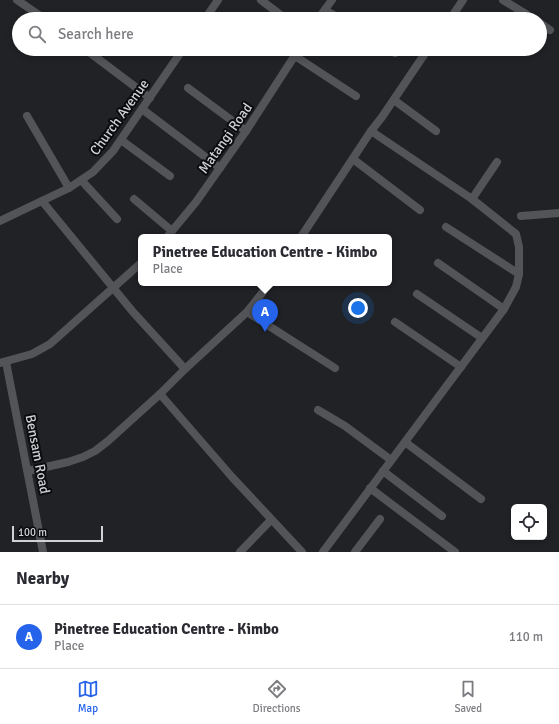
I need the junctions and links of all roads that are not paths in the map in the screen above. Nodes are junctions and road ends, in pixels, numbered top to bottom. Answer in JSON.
{"nodes":[{"id":1,"x":17,"y":0,"type":"edge"},
{"id":2,"x":218,"y":0,"type":"edge"},
{"id":3,"x":261,"y":0,"type":"edge"},
{"id":4,"x":332,"y":0,"type":"edge"},
{"id":5,"x":463,"y":0,"type":"edge"},
{"id":6,"x":504,"y":0,"type":"edge"},
{"id":7,"x":325,"y":10,"type":"joint"},
{"id":8,"x":35,"y":12,"type":"edge"},
{"id":9,"x":209,"y":12,"type":"edge"},
{"id":10,"x":277,"y":12,"type":"edge"},
{"id":11,"x":328,"y":12,"type":"edge"},
{"id":12,"x":455,"y":12,"type":"edge"},
{"id":13,"x":523,"y":12,"type":"edge"},
{"id":14,"x":547,"y":28,"type":"edge"},
{"id":15,"x":550,"y":30,"type":"dead end"},
{"id":16,"x":94,"y":56,"type":"edge"},
{"id":17,"x":179,"y":56,"type":"edge"},
{"id":18,"x":294,"y":56,"type":"edge"},
{"id":19,"x":302,"y":56,"type":"edge"},
{"id":20,"x":423,"y":56,"type":"edge"},
{"id":21,"x":188,"y":88,"type":"dead end"},
{"id":22,"x":356,"y":96,"type":"dead end"},
{"id":23,"x":150,"y":98,"type":"junction"},
{"id":24,"x":394,"y":100,"type":"junction"},
{"id":25,"x":142,"y":109,"type":"junction"},
{"id":26,"x":26,"y":116,"type":"dead end"},
{"id":27,"x":246,"y":131,"type":"junction"},
{"id":28,"x":371,"y":131,"type":"junction"},
{"id":29,"x":436,"y":131,"type":"dead end"},
{"id":30,"x":121,"y":140,"type":"junction"},
{"id":31,"x":353,"y":159,"type":"junction"},
{"id":32,"x":497,"y":162,"type":"dead end"},
{"id":33,"x":220,"y":168,"type":"junction"},
{"id":34,"x":170,"y":176,"type":"dead end"},
{"id":35,"x":82,"y":180,"type":"junction"},
{"id":36,"x":69,"y":188,"type":"junction"},
{"id":37,"x":134,"y":199,"type":"dead end"},
{"id":38,"x":472,"y":199,"type":"junction"},
{"id":39,"x":42,"y":201,"type":"junction"},
{"id":40,"x":420,"y":210,"type":"dead end"},
{"id":41,"x":559,"y":213,"type":"edge"},
{"id":42,"x":520,"y":216,"type":"dead end"},
{"id":43,"x":117,"y":219,"type":"dead end"},
{"id":44,"x":0,"y":221,"type":"edge"},
{"id":45,"x":446,"y":227,"type":"dead end"},
{"id":46,"x":169,"y":234,"type":"edge"},
{"id":47,"x":303,"y":234,"type":"edge"},
{"id":48,"x":438,"y":263,"type":"dead end"},
{"id":49,"x":138,"y":266,"type":"edge"},
{"id":50,"x":519,"y":274,"type":"junction"},
{"id":51,"x":268,"y":286,"type":"edge"},
{"id":52,"x":114,"y":288,"type":"junction"},
{"id":53,"x":417,"y":294,"type":"dead end"},
{"id":54,"x":504,"y":309,"type":"junction"},
{"id":55,"x":247,"y":312,"type":"junction"},
{"id":56,"x":396,"y":322,"type":"dead end"},
{"id":57,"x":482,"y":338,"type":"junction"},
{"id":58,"x":3,"y":362,"type":"edge"},
{"id":59,"x":461,"y":367,"type":"junction"},
{"id":60,"x":335,"y":368,"type":"dead end"},
{"id":61,"x":185,"y":370,"type":"junction"},
{"id":62,"x":160,"y":394,"type":"junction"},
{"id":63,"x":318,"y":410,"type":"dead end"},
{"id":64,"x":405,"y":442,"type":"junction"},
{"id":65,"x":391,"y":460,"type":"junction"},
{"id":66,"x":28,"y":470,"type":"junction"},
{"id":67,"x":383,"y":471,"type":"junction"},
{"id":68,"x":370,"y":488,"type":"junction"},
{"id":69,"x":482,"y":499,"type":"dead end"},
{"id":70,"x":442,"y":516,"type":"dead end"},
{"id":71,"x":380,"y":519,"type":"dead end"},
{"id":72,"x":271,"y":520,"type":"junction"},
{"id":73,"x":43,"y":552,"type":"edge"},
{"id":74,"x":240,"y":552,"type":"edge"},
{"id":75,"x":302,"y":552,"type":"edge"},
{"id":76,"x":323,"y":552,"type":"edge"},
{"id":77,"x":355,"y":552,"type":"edge"},
{"id":78,"x":455,"y":552,"type":"edge"}],
"edges":[{"from":1,"to":8,"type":"street"},
{"from":2,"to":9,"type":"street"},
{"from":3,"to":10,"type":"street"},
{"from":4,"to":7,"type":"street"},
{"from":5,"to":12,"type":"street"},
{"from":6,"to":13,"type":"street"},
{"from":7,"to":11,"type":"street"},
{"from":14,"to":15,"type":"street"},
{"from":16,"to":23,"type":"street"},
{"from":17,"to":23,"type":"street","name":"Church Avenue"},
{"from":18,"to":27,"type":"street","name":"Matangi Road"},
{"from":19,"to":22,"type":"street"},
{"from":20,"to":24,"type":"street"},
{"from":21,"to":27,"type":"street"},
{"from":23,"to":25,"type":"street","name":"Church Avenue"},
{"from":24,"to":28,"type":"street"},
{"from":24,"to":29,"type":"street"},
{"from":25,"to":30,"type":"street","name":"Church Avenue"},
{"from":25,"to":33,"type":"street"},
{"from":26,"to":36,"type":"street"},
{"from":27,"to":33,"type":"street","name":"Matangi Road"},
{"from":28,"to":31,"type":"street"},
{"from":28,"to":38,"type":"street"},
{"from":30,"to":34,"type":"street"},
{"from":30,"to":35,"type":"street","name":"Church Avenue"},
{"from":31,"to":40,"type":"street"},
{"from":31,"to":47,"type":"street"},
{"from":32,"to":38,"type":"street"},
{"from":33,"to":46,"type":"street","name":"Matangi Road"},
{"from":35,"to":36,"type":"street","name":"Church Avenue"},
{"from":35,"to":43,"type":"street"},
{"from":36,"to":39,"type":"street","name":"Church Avenue"},
{"from":37,"to":46,"type":"street"},
{"from":38,"to":50,"type":"street"},
{"from":39,"to":44,"type":"street","name":"Church Avenue"},
{"from":39,"to":52,"type":"street"},
{"from":41,"to":42,"type":"street"},
{"from":45,"to":50,"type":"street"},
{"from":48,"to":54,"type":"street"},
{"from":49,"to":52,"type":"street"},
{"from":50,"to":54,"type":"street"},
{"from":51,"to":55,"type":"street"},
{"from":52,"to":58,"type":"street"},
{"from":52,"to":61,"type":"street"},
{"from":53,"to":57,"type":"street"},
{"from":54,"to":57,"type":"street"},
{"from":55,"to":60,"type":"street"},
{"from":55,"to":61,"type":"street"},
{"from":56,"to":59,"type":"street"},
{"from":57,"to":59,"type":"street"},
{"from":58,"to":66,"type":"street","name":"Bensam Road"},
{"from":59,"to":64,"type":"street"},
{"from":61,"to":62,"type":"street"},
{"from":62,"to":66,"type":"street"},
{"from":62,"to":72,"type":"street"},
{"from":63,"to":65,"type":"street"},
{"from":64,"to":65,"type":"street"},
{"from":64,"to":69,"type":"street"},
{"from":65,"to":67,"type":"street"},
{"from":66,"to":73,"type":"street","name":"Bensam Road"},
{"from":67,"to":68,"type":"street"},
{"from":67,"to":70,"type":"street"},
{"from":68,"to":76,"type":"street"},
{"from":68,"to":78,"type":"street"},
{"from":71,"to":77,"type":"street"},
{"from":72,"to":74,"type":"street"},
{"from":72,"to":75,"type":"street"}]}
